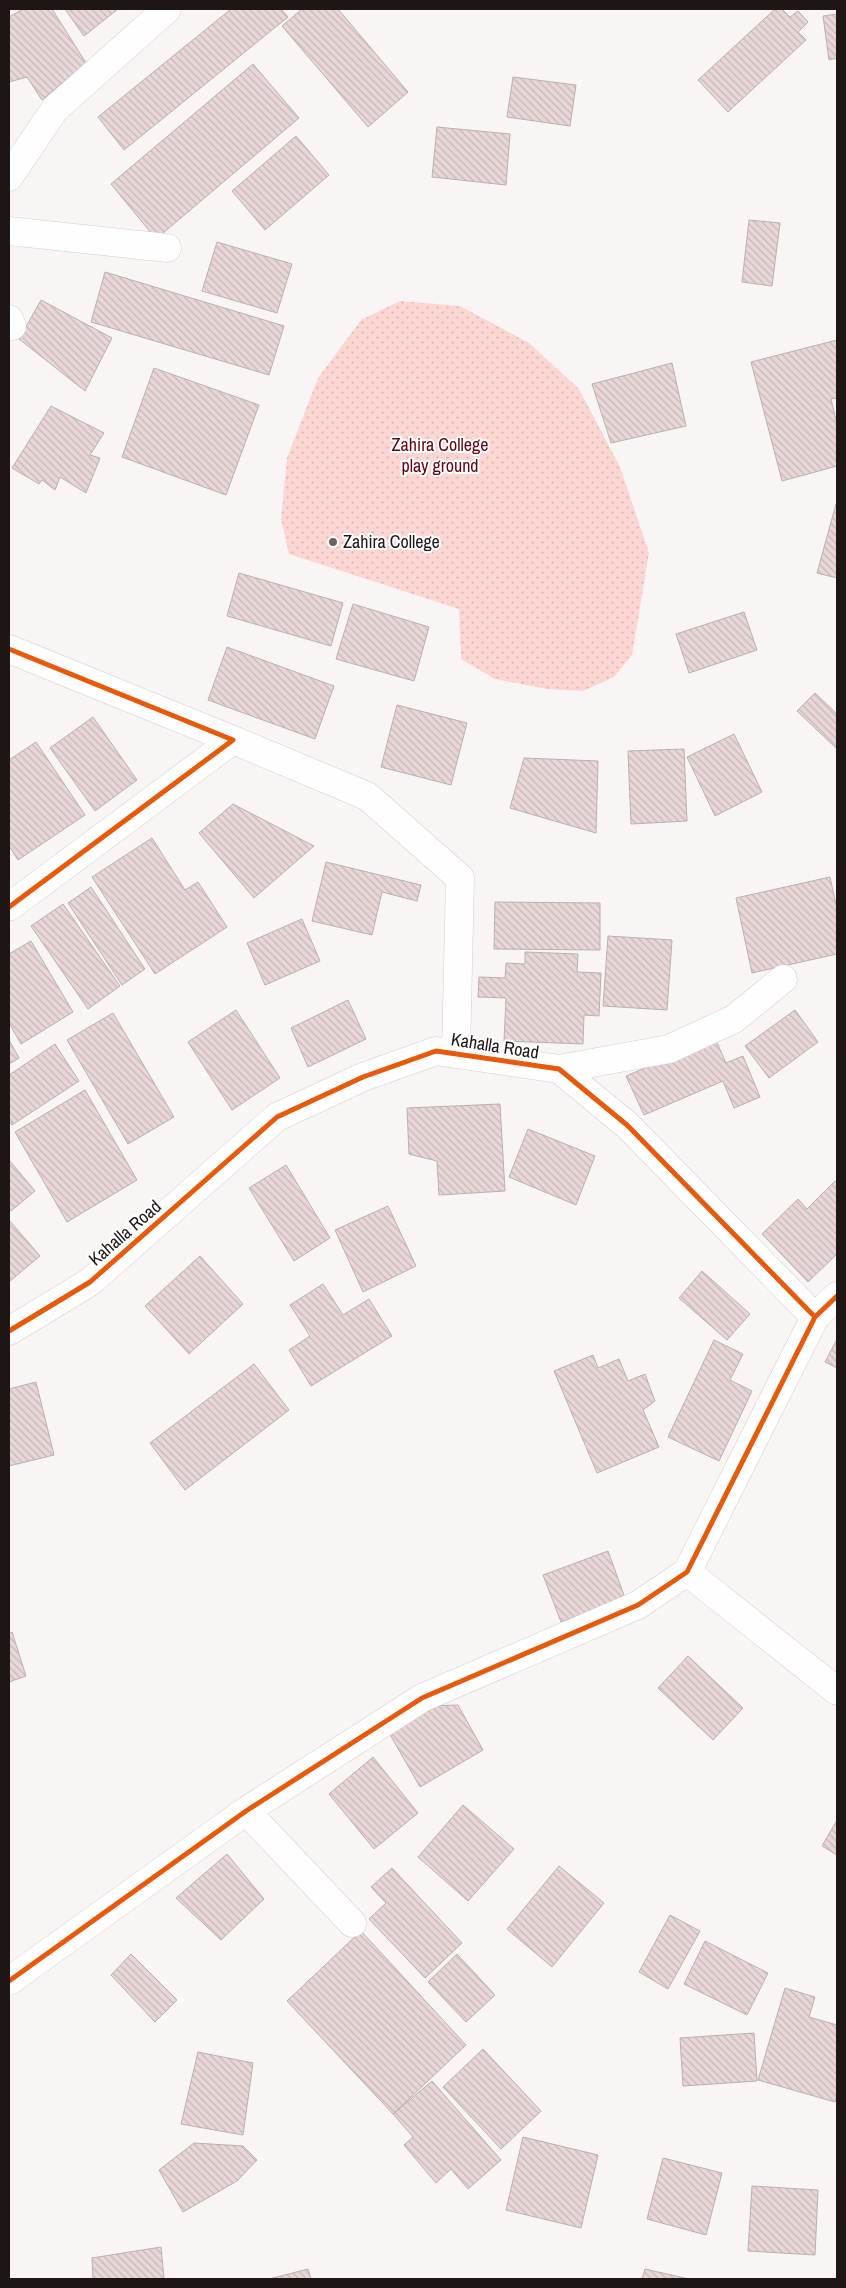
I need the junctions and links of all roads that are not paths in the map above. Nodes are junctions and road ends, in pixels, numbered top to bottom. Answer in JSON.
{"nodes":[{"id":1,"x":167,"y":9,"type":"edge"},
{"id":2,"x":9,"y":177,"type":"edge"},
{"id":3,"x":9,"y":231,"type":"edge"},
{"id":4,"x":167,"y":248,"type":"dead end"},
{"id":5,"x":9,"y":649,"type":"edge"},
{"id":6,"x":232,"y":740,"type":"junction"},
{"id":7,"x":9,"y":907,"type":"edge"},
{"id":8,"x":783,"y":979,"type":"dead end"},
{"id":9,"x":456,"y":1054,"type":"junction"},
{"id":10,"x":559,"y":1069,"type":"junction"},
{"id":11,"x":837,"y":1296,"type":"edge"},
{"id":12,"x":816,"y":1317,"type":"junction"},
{"id":13,"x":9,"y":1332,"type":"edge"},
{"id":14,"x":687,"y":1572,"type":"junction"},
{"id":15,"x":837,"y":1691,"type":"edge"},
{"id":16,"x":246,"y":1811,"type":"junction"},
{"id":17,"x":352,"y":1923,"type":"dead end"},
{"id":18,"x":9,"y":1982,"type":"edge"}],
"edges":[{"from":1,"to":2,"type":"street"},
{"from":3,"to":4,"type":"street"},
{"from":5,"to":6,"type":"street"},
{"from":6,"to":7,"type":"street"},
{"from":6,"to":9,"type":"street"},
{"from":8,"to":10,"type":"street"},
{"from":9,"to":10,"type":"street","name":"Kahalla Road"},
{"from":9,"to":13,"type":"street","name":"Kahalla Road"},
{"from":10,"to":12,"type":"street","name":"Kahalla Road"},
{"from":11,"to":12,"type":"street"},
{"from":12,"to":14,"type":"street"},
{"from":14,"to":15,"type":"street"},
{"from":14,"to":16,"type":"street"},
{"from":16,"to":17,"type":"street"},
{"from":16,"to":18,"type":"street"}]}
